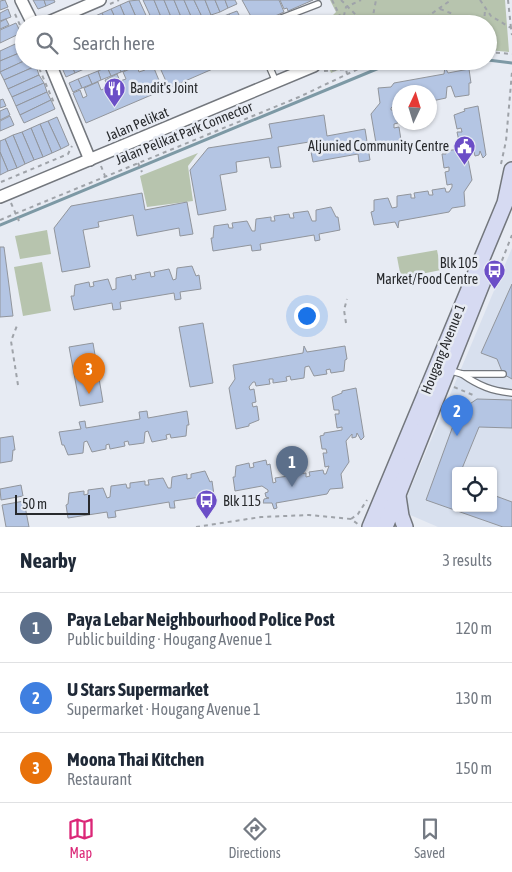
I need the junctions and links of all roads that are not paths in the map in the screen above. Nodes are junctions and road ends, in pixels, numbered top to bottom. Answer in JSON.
{"nodes":[{"id":1,"x":21,"y":0,"type":"edge"},
{"id":2,"x":100,"y":0,"type":"edge"},
{"id":3,"x":318,"y":4,"type":"dead end"},
{"id":4,"x":28,"y":15,"type":"edge"},
{"id":5,"x":65,"y":15,"type":"edge"},
{"id":6,"x":289,"y":15,"type":"edge"},
{"id":7,"x":53,"y":70,"type":"edge"},
{"id":8,"x":271,"y":70,"type":"edge"},
{"id":9,"x":304,"y":70,"type":"edge"},
{"id":10,"x":276,"y":82,"type":"junction"},
{"id":11,"x":90,"y":160,"type":"junction"},
{"id":12,"x":506,"y":169,"type":"edge"},
{"id":13,"x":0,"y":197,"type":"edge"},
{"id":14,"x":510,"y":206,"type":"edge"},
{"id":15,"x":504,"y":374,"type":"dead end"},
{"id":16,"x":454,"y":377,"type":"junction"},
{"id":17,"x":512,"y":393,"type":"edge"},
{"id":18,"x":398,"y":494,"type":"junction"},
{"id":19,"x":370,"y":527,"type":"edge"},
{"id":20,"x":385,"y":527,"type":"edge"},
{"id":21,"x":405,"y":527,"type":"edge"}],
"edges":[{"from":1,"to":4,"type":"street"},
{"from":2,"to":5,"type":"street"},
{"from":3,"to":6,"type":"lane"},
{"from":7,"to":11,"type":"street"},
{"from":8,"to":10,"type":"lane"},
{"from":9,"to":10,"type":"street","name":"Jalan Pelikat"},
{"from":10,"to":11,"type":"street","name":"Jalan Pelikat"},
{"from":11,"to":13,"type":"street","name":"Jalan Pelikat"},
{"from":12,"to":14,"type":"main road","name":"Hougang Avenue 1"},
{"from":14,"to":16,"type":"main road","name":"Hougang Avenue 1"},
{"from":14,"to":19,"type":"main road","name":"Hougang Avenue 1"},
{"from":15,"to":16,"type":"lane"},
{"from":16,"to":17,"type":"lane"},
{"from":16,"to":18,"type":"main road","name":"Hougang Avenue 1"},
{"from":18,"to":20,"type":"main road","name":"Hougang Avenue 1"},
{"from":18,"to":21,"type":"main road"}]}
